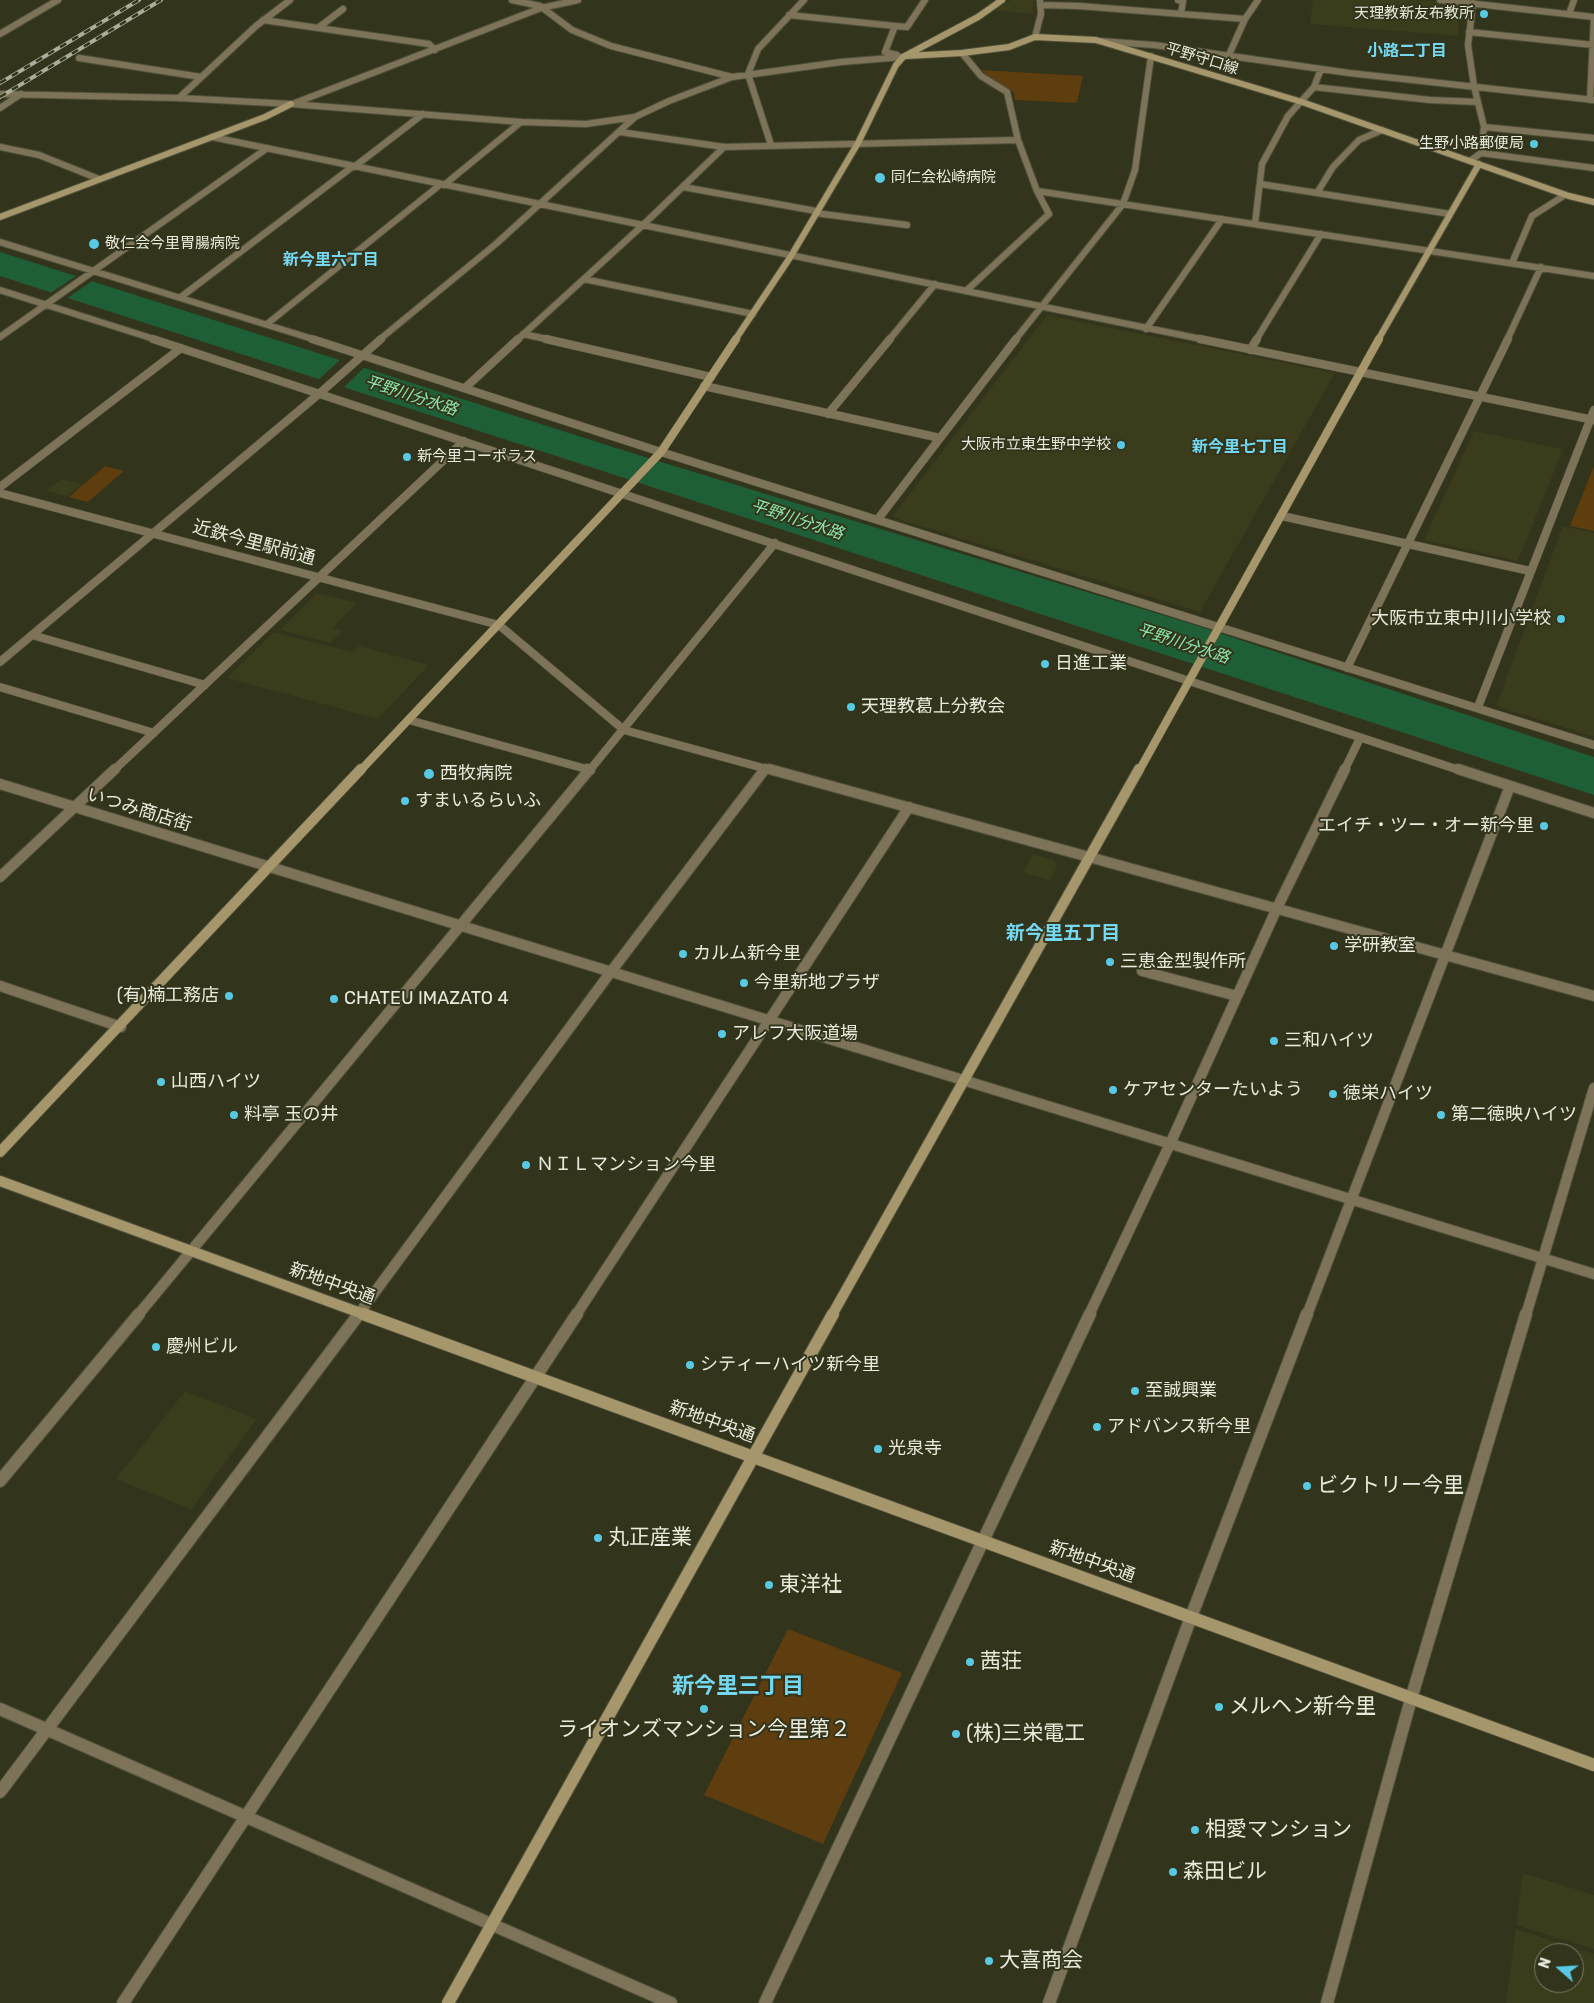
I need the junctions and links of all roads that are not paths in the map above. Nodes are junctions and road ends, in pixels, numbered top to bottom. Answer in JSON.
{"nodes":[{"id":1,"x":58,"y":0,"type":"edge"},
{"id":2,"x":290,"y":0,"type":"edge"},
{"id":3,"x":512,"y":0,"type":"edge"},
{"id":4,"x":578,"y":0,"type":"edge"},
{"id":5,"x":804,"y":0,"type":"edge"},
{"id":6,"x":917,"y":0,"type":"edge"},
{"id":7,"x":925,"y":0,"type":"edge"},
{"id":8,"x":1002,"y":0,"type":"edge"},
{"id":9,"x":1178,"y":0,"type":"edge"},
{"id":10,"x":1258,"y":0,"type":"edge"},
{"id":11,"x":1440,"y":0,"type":"edge"},
{"id":12,"x":1574,"y":0,"type":"edge"},
{"id":13,"x":1040,"y":2,"type":"edge"},
{"id":14,"x":1473,"y":3,"type":"junction"},
{"id":15,"x":343,"y":8,"type":"dead end"},
{"id":16,"x":541,"y":8,"type":"junction"},
{"id":17,"x":1181,"y":14,"type":"junction"},
{"id":18,"x":1569,"y":14,"type":"junction"},
{"id":19,"x":789,"y":15,"type":"junction"},
{"id":20,"x":1594,"y":18,"type":"edge"},
{"id":21,"x":1245,"y":19,"type":"junction"},
{"id":22,"x":263,"y":20,"type":"junction"},
{"id":23,"x":895,"y":26,"type":"junction"},
{"id":24,"x":318,"y":28,"type":"junction"},
{"id":25,"x":1469,"y":32,"type":"junction"},
{"id":26,"x":0,"y":34,"type":"edge"},
{"id":27,"x":1035,"y":37,"type":"junction"},
{"id":28,"x":1096,"y":40,"type":"junction"},
{"id":29,"x":1593,"y":45,"type":"edge"},
{"id":30,"x":434,"y":50,"type":"junction"},
{"id":31,"x":962,"y":53,"type":"junction"},
{"id":32,"x":1151,"y":56,"type":"junction"},
{"id":33,"x":1228,"y":56,"type":"junction"},
{"id":34,"x":903,"y":57,"type":"junction"},
{"id":35,"x":79,"y":58,"type":"dead end"},
{"id":36,"x":1321,"y":69,"type":"junction"},
{"id":37,"x":748,"y":74,"type":"junction"},
{"id":38,"x":732,"y":76,"type":"junction"},
{"id":39,"x":201,"y":77,"type":"junction"},
{"id":40,"x":1474,"y":86,"type":"junction"},
{"id":41,"x":1314,"y":87,"type":"junction"},
{"id":42,"x":0,"y":94,"type":"edge"},
{"id":43,"x":21,"y":94,"type":"junction"},
{"id":44,"x":179,"y":98,"type":"junction"},
{"id":45,"x":1592,"y":100,"type":"edge"},
{"id":46,"x":1302,"y":102,"type":"junction"},
{"id":47,"x":1478,"y":102,"type":"junction"},
{"id":48,"x":291,"y":104,"type":"junction"},
{"id":49,"x":0,"y":108,"type":"edge"},
{"id":50,"x":424,"y":114,"type":"junction"},
{"id":51,"x":635,"y":117,"type":"junction"},
{"id":52,"x":521,"y":122,"type":"junction"},
{"id":53,"x":1484,"y":127,"type":"junction"},
{"id":54,"x":1382,"y":130,"type":"junction"},
{"id":55,"x":620,"y":132,"type":"junction"},
{"id":56,"x":212,"y":137,"type":"junction"},
{"id":57,"x":1594,"y":138,"type":"edge"},
{"id":58,"x":1018,"y":140,"type":"junction"},
{"id":59,"x":858,"y":144,"type":"junction"},
{"id":60,"x":771,"y":145,"type":"junction"},
{"id":61,"x":0,"y":147,"type":"edge"},
{"id":62,"x":724,"y":147,"type":"junction"},
{"id":63,"x":266,"y":149,"type":"junction"},
{"id":64,"x":1482,"y":153,"type":"junction"},
{"id":65,"x":1470,"y":160,"type":"junction"},
{"id":66,"x":1479,"y":164,"type":"junction"},
{"id":67,"x":353,"y":167,"type":"junction"},
{"id":68,"x":1594,"y":168,"type":"edge"},
{"id":69,"x":99,"y":179,"type":"junction"},
{"id":70,"x":1260,"y":184,"type":"junction"},
{"id":71,"x":443,"y":185,"type":"junction"},
{"id":72,"x":682,"y":187,"type":"junction"},
{"id":73,"x":1037,"y":191,"type":"junction"},
{"id":74,"x":1317,"y":193,"type":"junction"},
{"id":75,"x":1565,"y":195,"type":"junction"},
{"id":76,"x":1594,"y":202,"type":"edge"},
{"id":77,"x":541,"y":204,"type":"junction"},
{"id":78,"x":1123,"y":204,"type":"junction"},
{"id":79,"x":816,"y":212,"type":"junction"},
{"id":80,"x":1450,"y":214,"type":"junction"},
{"id":81,"x":0,"y":217,"type":"edge"},
{"id":82,"x":1222,"y":219,"type":"junction"},
{"id":83,"x":1255,"y":224,"type":"junction"},
{"id":84,"x":643,"y":225,"type":"junction"},
{"id":85,"x":907,"y":225,"type":"dead end"},
{"id":86,"x":1321,"y":234,"type":"junction"},
{"id":87,"x":0,"y":242,"type":"edge"},
{"id":88,"x":1430,"y":251,"type":"junction"},
{"id":89,"x":791,"y":256,"type":"junction"},
{"id":90,"x":1512,"y":263,"type":"junction"},
{"id":91,"x":1542,"y":268,"type":"junction"},
{"id":92,"x":93,"y":271,"type":"junction"},
{"id":93,"x":1594,"y":276,"type":"edge"},
{"id":94,"x":584,"y":279,"type":"junction"},
{"id":95,"x":935,"y":284,"type":"junction"},
{"id":96,"x":0,"y":290,"type":"edge"},
{"id":97,"x":966,"y":291,"type":"junction"},
{"id":98,"x":181,"y":297,"type":"junction"},
{"id":99,"x":47,"y":304,"type":"junction"},
{"id":100,"x":1040,"y":308,"type":"junction"},
{"id":101,"x":753,"y":314,"type":"junction"},
{"id":102,"x":267,"y":324,"type":"junction"},
{"id":103,"x":1146,"y":329,"type":"junction"},
{"id":104,"x":523,"y":334,"type":"junction"},
{"id":105,"x":0,"y":336,"type":"edge"},
{"id":106,"x":181,"y":348,"type":"junction"},
{"id":107,"x":1250,"y":350,"type":"junction"},
{"id":108,"x":361,"y":356,"type":"junction"},
{"id":109,"x":1360,"y":372,"type":"junction"},
{"id":110,"x":711,"y":377,"type":"junction"},
{"id":111,"x":704,"y":386,"type":"junction"},
{"id":112,"x":465,"y":388,"type":"junction"},
{"id":113,"x":323,"y":391,"type":"junction"},
{"id":114,"x":1482,"y":397,"type":"junction"},
{"id":115,"x":1594,"y":410,"type":"edge"},
{"id":116,"x":828,"y":414,"type":"junction"},
{"id":117,"x":1592,"y":420,"type":"edge"},
{"id":118,"x":940,"y":438,"type":"junction"},
{"id":119,"x":464,"y":441,"type":"junction"},
{"id":120,"x":661,"y":452,"type":"junction"},
{"id":121,"x":0,"y":487,"type":"edge"},
{"id":122,"x":0,"y":493,"type":"edge"},
{"id":123,"x":623,"y":493,"type":"junction"},
{"id":124,"x":1282,"y":516,"type":"junction"},
{"id":125,"x":878,"y":519,"type":"junction"},
{"id":126,"x":151,"y":534,"type":"junction"},
{"id":127,"x":775,"y":544,"type":"junction"},
{"id":128,"x":1409,"y":544,"type":"junction"},
{"id":129,"x":1530,"y":571,"type":"junction"},
{"id":130,"x":318,"y":577,"type":"junction"},
{"id":131,"x":499,"y":625,"type":"junction"},
{"id":132,"x":1219,"y":626,"type":"junction"},
{"id":133,"x":32,"y":635,"type":"junction"},
{"id":134,"x":0,"y":662,"type":"edge"},
{"id":135,"x":1347,"y":668,"type":"junction"},
{"id":136,"x":1189,"y":680,"type":"junction"},
{"id":137,"x":205,"y":685,"type":"junction"},
{"id":138,"x":0,"y":687,"type":"edge"},
{"id":139,"x":1478,"y":707,"type":"junction"},
{"id":140,"x":409,"y":720,"type":"junction"},
{"id":141,"x":624,"y":730,"type":"junction"},
{"id":142,"x":154,"y":733,"type":"junction"},
{"id":143,"x":1360,"y":738,"type":"junction"},
{"id":144,"x":1594,"y":745,"type":"edge"},
{"id":145,"x":765,"y":769,"type":"junction"},
{"id":146,"x":590,"y":770,"type":"junction"},
{"id":147,"x":0,"y":784,"type":"edge"},
{"id":148,"x":1510,"y":786,"type":"junction"},
{"id":149,"x":74,"y":807,"type":"junction"},
{"id":150,"x":909,"y":807,"type":"junction"},
{"id":151,"x":1594,"y":812,"type":"edge"},
{"id":152,"x":1090,"y":856,"type":"junction"},
{"id":153,"x":268,"y":867,"type":"junction"},
{"id":154,"x":0,"y":877,"type":"edge"},
{"id":155,"x":1277,"y":908,"type":"junction"},
{"id":156,"x":462,"y":925,"type":"junction"},
{"id":157,"x":1445,"y":955,"type":"junction"},
{"id":158,"x":1142,"y":971,"type":"dead end"},
{"id":159,"x":610,"y":973,"type":"junction"},
{"id":160,"x":0,"y":986,"type":"edge"},
{"id":161,"x":1237,"y":996,"type":"junction"},
{"id":162,"x":1594,"y":996,"type":"edge"},
{"id":163,"x":770,"y":1021,"type":"junction"},
{"id":164,"x":120,"y":1026,"type":"junction"},
{"id":165,"x":965,"y":1080,"type":"junction"},
{"id":166,"x":1594,"y":1088,"type":"edge"},
{"id":167,"x":1170,"y":1144,"type":"junction"},
{"id":168,"x":0,"y":1152,"type":"edge"},
{"id":169,"x":0,"y":1181,"type":"edge"},
{"id":170,"x":1350,"y":1200,"type":"junction"},
{"id":171,"x":192,"y":1251,"type":"junction"},
{"id":172,"x":1542,"y":1259,"type":"junction"},
{"id":173,"x":1594,"y":1274,"type":"edge"},
{"id":174,"x":359,"y":1312,"type":"junction"},
{"id":175,"x":534,"y":1377,"type":"junction"},
{"id":176,"x":753,"y":1456,"type":"junction"},
{"id":177,"x":0,"y":1481,"type":"edge"},
{"id":178,"x":983,"y":1540,"type":"junction"},
{"id":179,"x":1191,"y":1617,"type":"junction"},
{"id":180,"x":1411,"y":1699,"type":"junction"},
{"id":181,"x":0,"y":1709,"type":"edge"},
{"id":182,"x":45,"y":1730,"type":"junction"},
{"id":183,"x":1594,"y":1765,"type":"edge"},
{"id":184,"x":0,"y":1792,"type":"edge"},
{"id":185,"x":245,"y":1817,"type":"junction"},
{"id":186,"x":492,"y":1924,"type":"junction"},
{"id":187,"x":123,"y":2003,"type":"edge"},
{"id":188,"x":448,"y":2003,"type":"edge"},
{"id":189,"x":671,"y":2003,"type":"edge"},
{"id":190,"x":765,"y":2003,"type":"edge"},
{"id":191,"x":1049,"y":2003,"type":"edge"},
{"id":192,"x":1327,"y":2003,"type":"edge"}],
"edges":[{"from":1,"to":26,"type":"street"},
{"from":2,"to":22,"type":"street"},
{"from":3,"to":16,"type":"street"},
{"from":4,"to":16,"type":"street"},
{"from":5,"to":19,"type":"street"},
{"from":6,"to":7,"type":"street"},
{"from":7,"to":23,"type":"street"},
{"from":8,"to":34,"type":"street"},
{"from":9,"to":17,"type":"street"},
{"from":10,"to":21,"type":"street"},
{"from":11,"to":14,"type":"street"},
{"from":12,"to":18,"type":"street"},
{"from":13,"to":17,"type":"street"},
{"from":13,"to":27,"type":"street"},
{"from":14,"to":18,"type":"street"},
{"from":14,"to":25,"type":"street"},
{"from":15,"to":24,"type":"street"},
{"from":16,"to":30,"type":"street"},
{"from":16,"to":38,"type":"street"},
{"from":17,"to":21,"type":"street"},
{"from":18,"to":20,"type":"street"},
{"from":19,"to":23,"type":"street"},
{"from":19,"to":37,"type":"street"},
{"from":20,"to":29,"type":"street"},
{"from":21,"to":33,"type":"street"},
{"from":22,"to":24,"type":"street"},
{"from":22,"to":39,"type":"street"},
{"from":23,"to":34,"type":"street"},
{"from":24,"to":30,"type":"street"},
{"from":25,"to":29,"type":"street"},
{"from":25,"to":40,"type":"street"},
{"from":27,"to":28,"type":"street","name":"平野守口線"},
{"from":27,"to":31,"type":"street","name":"平野守口線"},
{"from":28,"to":32,"type":"street","name":"平野守口線"},
{"from":28,"to":33,"type":"street"},
{"from":29,"to":45,"type":"street"},
{"from":30,"to":48,"type":"street"},
{"from":31,"to":34,"type":"street","name":"平野守口線"},
{"from":31,"to":58,"type":"street"},
{"from":32,"to":46,"type":"street","name":"平野守口線"},
{"from":32,"to":78,"type":"street"},
{"from":33,"to":36,"type":"street"},
{"from":34,"to":37,"type":"street"},
{"from":34,"to":59,"type":"street"},
{"from":35,"to":39,"type":"street"},
{"from":36,"to":40,"type":"street"},
{"from":36,"to":41,"type":"street"},
{"from":37,"to":38,"type":"street"},
{"from":37,"to":60,"type":"street"},
{"from":38,"to":51,"type":"street"},
{"from":39,"to":44,"type":"street"},
{"from":40,"to":45,"type":"street"},
{"from":40,"to":47,"type":"street"},
{"from":41,"to":46,"type":"street"},
{"from":41,"to":47,"type":"street"},
{"from":42,"to":43,"type":"street"},
{"from":43,"to":44,"type":"street"},
{"from":43,"to":49,"type":"street"},
{"from":44,"to":48,"type":"street"},
{"from":46,"to":54,"type":"street","name":"平野守口線"},
{"from":46,"to":70,"type":"street"},
{"from":47,"to":53,"type":"street"},
{"from":48,"to":50,"type":"street"},
{"from":48,"to":56,"type":"street"},
{"from":50,"to":52,"type":"street"},
{"from":50,"to":67,"type":"street"},
{"from":51,"to":52,"type":"street"},
{"from":51,"to":55,"type":"street"},
{"from":52,"to":71,"type":"street"},
{"from":53,"to":57,"type":"street"},
{"from":53,"to":64,"type":"street"},
{"from":54,"to":65,"type":"street","name":"平野守口線"},
{"from":54,"to":74,"type":"street"},
{"from":55,"to":62,"type":"street"},
{"from":55,"to":77,"type":"street"},
{"from":56,"to":63,"type":"street"},
{"from":56,"to":69,"type":"street"},
{"from":58,"to":59,"type":"street"},
{"from":58,"to":73,"type":"street"},
{"from":59,"to":60,"type":"street"},
{"from":59,"to":79,"type":"street"},
{"from":60,"to":62,"type":"street"},
{"from":61,"to":69,"type":"street"},
{"from":62,"to":72,"type":"street"},
{"from":63,"to":67,"type":"street"},
{"from":63,"to":92,"type":"street"},
{"from":64,"to":65,"type":"street"},
{"from":64,"to":68,"type":"street"},
{"from":65,"to":66,"type":"street","name":"平野守口線"},
{"from":66,"to":75,"type":"street","name":"平野守口線"},
{"from":66,"to":80,"type":"street"},
{"from":67,"to":71,"type":"street"},
{"from":67,"to":98,"type":"street"},
{"from":69,"to":81,"type":"street"},
{"from":70,"to":74,"type":"street"},
{"from":70,"to":83,"type":"street"},
{"from":71,"to":77,"type":"street"},
{"from":71,"to":102,"type":"street"},
{"from":72,"to":79,"type":"street"},
{"from":72,"to":84,"type":"street"},
{"from":73,"to":78,"type":"street"},
{"from":73,"to":97,"type":"street"},
{"from":74,"to":80,"type":"street"},
{"from":75,"to":76,"type":"street","name":"平野守口線"},
{"from":75,"to":90,"type":"street"},
{"from":77,"to":84,"type":"street"},
{"from":77,"to":108,"type":"street"},
{"from":78,"to":82,"type":"street"},
{"from":78,"to":100,"type":"street"},
{"from":79,"to":85,"type":"street"},
{"from":79,"to":89,"type":"street"},
{"from":80,"to":88,"type":"street"},
{"from":82,"to":83,"type":"street"},
{"from":82,"to":103,"type":"street"},
{"from":83,"to":86,"type":"street"},
{"from":84,"to":89,"type":"street"},
{"from":84,"to":94,"type":"street"},
{"from":86,"to":88,"type":"street"},
{"from":86,"to":107,"type":"street"},
{"from":87,"to":92,"type":"street"},
{"from":88,"to":90,"type":"street"},
{"from":88,"to":109,"type":"street"},
{"from":89,"to":95,"type":"street"},
{"from":89,"to":101,"type":"street"},
{"from":90,"to":91,"type":"street"},
{"from":91,"to":93,"type":"street"},
{"from":91,"to":114,"type":"street"},
{"from":92,"to":98,"type":"street"},
{"from":92,"to":99,"type":"street"},
{"from":94,"to":101,"type":"street"},
{"from":94,"to":104,"type":"street"},
{"from":95,"to":97,"type":"street"},
{"from":95,"to":116,"type":"street"},
{"from":96,"to":99,"type":"street"},
{"from":97,"to":100,"type":"street"},
{"from":98,"to":102,"type":"street"},
{"from":99,"to":105,"type":"street"},
{"from":99,"to":106,"type":"street"},
{"from":100,"to":103,"type":"street"},
{"from":100,"to":118,"type":"street"},
{"from":101,"to":110,"type":"street"},
{"from":102,"to":108,"type":"street"},
{"from":103,"to":107,"type":"street"},
{"from":104,"to":110,"type":"street"},
{"from":104,"to":112,"type":"street"},
{"from":106,"to":113,"type":"street"},
{"from":106,"to":121,"type":"street"},
{"from":107,"to":109,"type":"street"},
{"from":108,"to":112,"type":"street"},
{"from":108,"to":113,"type":"street"},
{"from":109,"to":114,"type":"street"},
{"from":109,"to":124,"type":"street"},
{"from":110,"to":111,"type":"street"},
{"from":111,"to":116,"type":"street"},
{"from":111,"to":120,"type":"street"},
{"from":112,"to":120,"type":"street"},
{"from":113,"to":119,"type":"street"},
{"from":113,"to":126,"type":"street"},
{"from":114,"to":117,"type":"street"},
{"from":114,"to":128,"type":"street"},
{"from":115,"to":117,"type":"street"},
{"from":116,"to":118,"type":"street"},
{"from":117,"to":129,"type":"street"},
{"from":118,"to":125,"type":"street"},
{"from":119,"to":123,"type":"street"},
{"from":119,"to":130,"type":"street"},
{"from":120,"to":123,"type":"street"},
{"from":120,"to":125,"type":"street"},
{"from":122,"to":126,"type":"street","name":"近鉄今里駅前通"},
{"from":123,"to":127,"type":"street"},
{"from":123,"to":131,"type":"street"},
{"from":124,"to":128,"type":"street"},
{"from":124,"to":132,"type":"street"},
{"from":125,"to":132,"type":"street"},
{"from":126,"to":130,"type":"street","name":"近鉄今里駅前通"},
{"from":126,"to":133,"type":"street"},
{"from":127,"to":136,"type":"street"},
{"from":127,"to":141,"type":"street"},
{"from":128,"to":129,"type":"street"},
{"from":128,"to":135,"type":"street"},
{"from":129,"to":139,"type":"street"},
{"from":130,"to":131,"type":"street","name":"近鉄今里駅前通"},
{"from":130,"to":137,"type":"street"},
{"from":131,"to":140,"type":"street"},
{"from":131,"to":141,"type":"street"},
{"from":132,"to":135,"type":"street"},
{"from":132,"to":136,"type":"street"},
{"from":133,"to":134,"type":"street"},
{"from":133,"to":137,"type":"street"},
{"from":135,"to":139,"type":"street"},
{"from":136,"to":143,"type":"street"},
{"from":136,"to":152,"type":"street"},
{"from":137,"to":142,"type":"street"},
{"from":138,"to":142,"type":"street"},
{"from":139,"to":144,"type":"street"},
{"from":140,"to":146,"type":"street"},
{"from":140,"to":153,"type":"street"},
{"from":141,"to":145,"type":"street"},
{"from":141,"to":146,"type":"street"},
{"from":142,"to":149,"type":"street"},
{"from":143,"to":148,"type":"street"},
{"from":143,"to":155,"type":"street"},
{"from":145,"to":150,"type":"street"},
{"from":145,"to":159,"type":"street"},
{"from":146,"to":156,"type":"street"},
{"from":147,"to":149,"type":"street","name":"いつみ商店街"},
{"from":148,"to":151,"type":"street"},
{"from":148,"to":157,"type":"street"},
{"from":149,"to":153,"type":"street","name":"いつみ商店街"},
{"from":149,"to":154,"type":"street"},
{"from":150,"to":152,"type":"street"},
{"from":150,"to":163,"type":"street"},
{"from":152,"to":155,"type":"street"},
{"from":152,"to":165,"type":"street"},
{"from":153,"to":156,"type":"street","name":"いつみ商店街"},
{"from":153,"to":164,"type":"street"},
{"from":155,"to":157,"type":"street"},
{"from":155,"to":161,"type":"street"},
{"from":156,"to":159,"type":"street","name":"いつみ商店街"},
{"from":156,"to":171,"type":"street"},
{"from":157,"to":162,"type":"street"},
{"from":157,"to":170,"type":"street"},
{"from":158,"to":161,"type":"street"},
{"from":159,"to":163,"type":"street","name":"いつみ商店街"},
{"from":159,"to":174,"type":"street"},
{"from":160,"to":164,"type":"street"},
{"from":161,"to":167,"type":"street"},
{"from":163,"to":165,"type":"street","name":"いつみ商店街"},
{"from":163,"to":175,"type":"street"},
{"from":164,"to":168,"type":"street"},
{"from":165,"to":167,"type":"street","name":"いつみ商店街"},
{"from":165,"to":176,"type":"street"},
{"from":166,"to":172,"type":"street"},
{"from":167,"to":170,"type":"street","name":"いつみ商店街"},
{"from":167,"to":178,"type":"street"},
{"from":169,"to":171,"type":"street","name":"新地中央通"},
{"from":170,"to":172,"type":"street","name":"いつみ商店街"},
{"from":170,"to":179,"type":"street"},
{"from":171,"to":174,"type":"street","name":"新地中央通"},
{"from":171,"to":177,"type":"street"},
{"from":172,"to":173,"type":"street","name":"いつみ商店街"},
{"from":172,"to":180,"type":"street"},
{"from":174,"to":175,"type":"street","name":"新地中央通"},
{"from":174,"to":182,"type":"street"},
{"from":175,"to":176,"type":"street","name":"新地中央通"},
{"from":175,"to":185,"type":"street"},
{"from":176,"to":178,"type":"street","name":"新地中央通"},
{"from":176,"to":186,"type":"street"},
{"from":178,"to":179,"type":"street","name":"新地中央通"},
{"from":178,"to":190,"type":"street"},
{"from":179,"to":180,"type":"street","name":"新地中央通"},
{"from":179,"to":191,"type":"street"},
{"from":180,"to":183,"type":"street","name":"新地中央通"},
{"from":180,"to":192,"type":"street"},
{"from":181,"to":182,"type":"street"},
{"from":182,"to":184,"type":"street"},
{"from":182,"to":185,"type":"street"},
{"from":185,"to":186,"type":"street"},
{"from":185,"to":187,"type":"street"},
{"from":186,"to":188,"type":"street"},
{"from":186,"to":189,"type":"street"}]}
